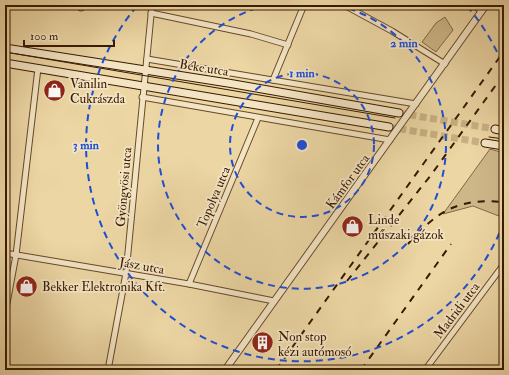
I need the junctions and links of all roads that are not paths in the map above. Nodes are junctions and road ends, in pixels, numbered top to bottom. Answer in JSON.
{"nodes":[{"id":1,"x":139,"y":5,"type":"edge"},
{"id":2,"x":304,"y":5,"type":"edge"},
{"id":3,"x":344,"y":5,"type":"edge"},
{"id":4,"x":473,"y":5,"type":"edge"},
{"id":5,"x":486,"y":5,"type":"edge"},
{"id":6,"x":152,"y":6,"type":"edge"},
{"id":7,"x":482,"y":11,"type":"junction"},
{"id":8,"x":151,"y":13,"type":"junction"},
{"id":9,"x":288,"y":45,"type":"junction"},
{"id":10,"x":5,"y":48,"type":"edge"},
{"id":11,"x":147,"y":59,"type":"junction"},
{"id":12,"x":5,"y":63,"type":"edge"},
{"id":13,"x":445,"y":64,"type":"junction"},
{"id":14,"x":38,"y":68,"type":"junction"},
{"id":15,"x":146,"y":70,"type":"junction"},
{"id":16,"x":273,"y":80,"type":"junction"},
{"id":17,"x":144,"y":85,"type":"junction"},
{"id":18,"x":142,"y":98,"type":"junction"},
{"id":19,"x":416,"y":104,"type":"junction"},
{"id":20,"x":399,"y":113,"type":"tunnel mouth"},
{"id":21,"x":258,"y":118,"type":"junction"},
{"id":22,"x":389,"y":127,"type":"tunnel mouth"},
{"id":23,"x":495,"y":129,"type":"tunnel mouth"},
{"id":24,"x":504,"y":131,"type":"edge"},
{"id":25,"x":390,"y":140,"type":"junction"},
{"id":26,"x":485,"y":143,"type":"tunnel mouth"},
{"id":27,"x":504,"y":146,"type":"edge"},
{"id":28,"x":5,"y":253,"type":"edge"},
{"id":29,"x":16,"y":255,"type":"junction"},
{"id":30,"x":504,"y":264,"type":"edge"},
{"id":31,"x":126,"y":273,"type":"junction"},
{"id":32,"x":189,"y":284,"type":"junction"},
{"id":33,"x":274,"y":301,"type":"junction"},
{"id":34,"x":5,"y":314,"type":"edge"},
{"id":35,"x":108,"y":370,"type":"edge"},
{"id":36,"x":225,"y":370,"type":"edge"},
{"id":37,"x":425,"y":370,"type":"edge"}],
"edges":[{"from":1,"to":6,"type":"street"},
{"from":2,"to":9,"type":"street"},
{"from":3,"to":13,"type":"street"},
{"from":4,"to":7,"type":"street"},
{"from":5,"to":7,"type":"street","name":"Kámfor utca"},
{"from":6,"to":8,"type":"street","name":"Gyöngyösi utca"},
{"from":7,"to":13,"type":"street","name":"Kámfor utca"},
{"from":8,"to":9,"type":"street"},
{"from":8,"to":11,"type":"street","name":"Gyöngyösi utca"},
{"from":9,"to":16,"type":"street"},
{"from":10,"to":15,"type":"main road","name":"Béke utca"},
{"from":11,"to":15,"type":"street","name":"Gyöngyösi utca"},
{"from":11,"to":16,"type":"street","name":"Béke utca"},
{"from":12,"to":14,"type":"main road"},
{"from":13,"to":19,"type":"street","name":"Kámfor utca"},
{"from":14,"to":17,"type":"main road"},
{"from":14,"to":29,"type":"street"},
{"from":15,"to":17,"type":"street","name":"Gyöngyösi utca"},
{"from":15,"to":20,"type":"main road","name":"Béke utca"},
{"from":16,"to":19,"type":"street","name":"Béke utca"},
{"from":17,"to":18,"type":"street","name":"Gyöngyösi utca"},
{"from":17,"to":22,"type":"main road"},
{"from":18,"to":21,"type":"street"},
{"from":18,"to":31,"type":"street","name":"Gyöngyösi utca"},
{"from":19,"to":25,"type":"street","name":"Kámfor utca"},
{"from":21,"to":25,"type":"street"},
{"from":21,"to":32,"type":"street","name":"Topolya utca"},
{"from":23,"to":24,"type":"main road"},
{"from":25,"to":33,"type":"street","name":"Kámfor utca"},
{"from":26,"to":27,"type":"main road"},
{"from":28,"to":29,"type":"street","name":"Jász utca"},
{"from":29,"to":31,"type":"street","name":"Jász utca"},
{"from":29,"to":34,"type":"street"},
{"from":30,"to":37,"type":"street","name":"Madridi utca"},
{"from":31,"to":32,"type":"street","name":"Jász utca"},
{"from":31,"to":35,"type":"street","name":"Gyöngyösi utca"},
{"from":32,"to":33,"type":"street","name":"Jász utca"},
{"from":33,"to":36,"type":"street","name":"Kámfor utca"}]}
